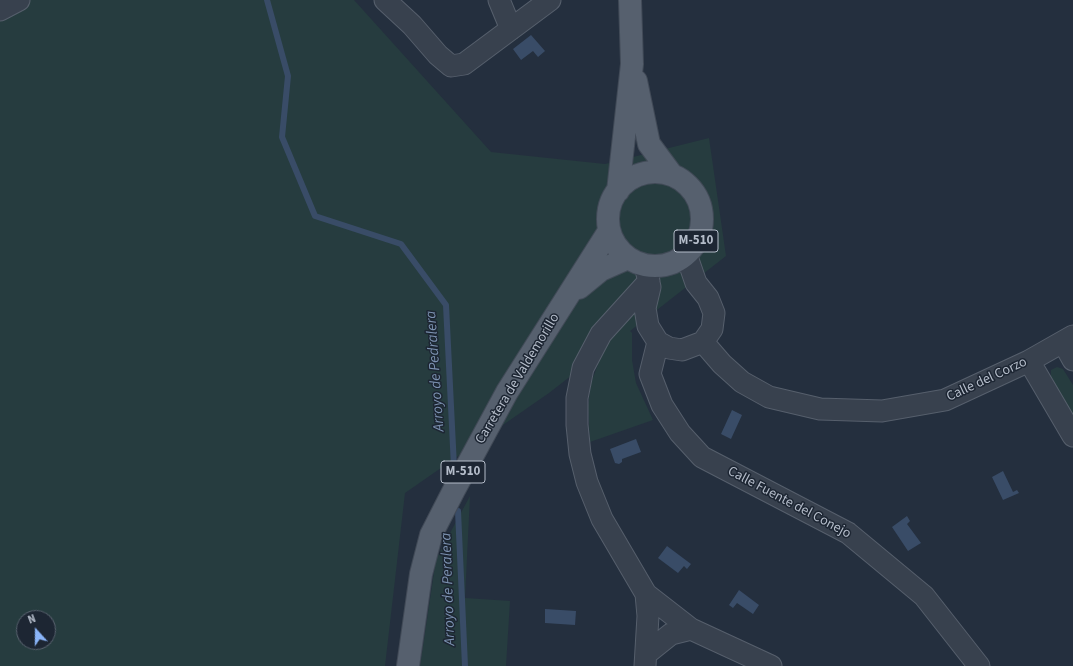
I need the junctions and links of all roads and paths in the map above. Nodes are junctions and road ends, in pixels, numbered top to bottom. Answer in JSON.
{"nodes":[{"id":1,"x":19,"y":0,"type":"edge"},
{"id":2,"x":385,"y":0,"type":"edge"},
{"id":3,"x":499,"y":0,"type":"edge"},
{"id":4,"x":550,"y":0,"type":"edge"},
{"id":5,"x":630,"y":0,"type":"edge"},
{"id":6,"x":0,"y":10,"type":"edge"},
{"id":7,"x":511,"y":29,"type":"junction"},
{"id":8,"x":632,"y":64,"type":"junction"},
{"id":9,"x":672,"y":175,"type":"junction"},
{"id":10,"x":618,"y":191,"type":"junction"},
{"id":11,"x":609,"y":231,"type":"junction"},
{"id":12,"x":686,"y":254,"type":"junction"},
{"id":13,"x":641,"y":268,"type":"junction"},
{"id":14,"x":567,"y":297,"type":"junction"},
{"id":15,"x":614,"y":320,"type":"junction"},
{"id":16,"x":653,"y":334,"type":"junction"},
{"id":17,"x":1068,"y":339,"type":"edge"},
{"id":18,"x":703,"y":342,"type":"junction"},
{"id":19,"x":1073,"y":360,"type":"edge"},
{"id":20,"x":1029,"y":361,"type":"junction"},
{"id":21,"x":1073,"y":436,"type":"edge"},
{"id":22,"x":646,"y":594,"type":"junction"},
{"id":23,"x":691,"y":629,"type":"junction"},
{"id":24,"x":645,"y":660,"type":"edge"},
{"id":25,"x":408,"y":666,"type":"edge"},
{"id":26,"x":771,"y":666,"type":"edge"},
{"id":27,"x":979,"y":666,"type":"edge"}],
"edges":[{"from":1,"to":6,"type":"street"},
{"from":2,"to":7,"type":"street"},
{"from":3,"to":7,"type":"street"},
{"from":4,"to":7,"type":"street"},
{"from":5,"to":8,"type":"main road","number":"M-510"},
{"from":8,"to":9,"type":"main road","number":"M-510"},
{"from":8,"to":10,"type":"main road","number":"M-510"},
{"from":9,"to":10,"type":"main road","number":"M-510"},
{"from":9,"to":12,"type":"main road","number":"M-510"},
{"from":10,"to":11,"type":"main road","number":"M-510"},
{"from":11,"to":13,"type":"main road","number":"M-510"},
{"from":11,"to":14,"type":"main road","name":"Carretera de Valdemorillo","number":"M-510"},
{"from":12,"to":13,"type":"main road","number":"M-510"},
{"from":12,"to":18,"type":"street"},
{"from":13,"to":14,"type":"main road","name":"Carretera de Valdemorillo","number":"M-510"},
{"from":13,"to":15,"type":"street"},
{"from":13,"to":16,"type":"street"},
{"from":14,"to":25,"type":"main road","name":"Carretera de Valdemorillo","number":"M-510"},
{"from":15,"to":16,"type":"street"},
{"from":15,"to":22,"type":"street"},
{"from":16,"to":18,"type":"street"},
{"from":16,"to":27,"type":"street","name":"Calle Fuente del Conejo"},
{"from":17,"to":19,"type":"street"},
{"from":17,"to":20,"type":"street","name":"Calle del Corzo"},
{"from":18,"to":20,"type":"street","name":"Calle del Corzo"},
{"from":20,"to":21,"type":"street"},
{"from":22,"to":23,"type":"street"},
{"from":22,"to":24,"type":"street"},
{"from":23,"to":24,"type":"street"},
{"from":23,"to":26,"type":"street"}]}
